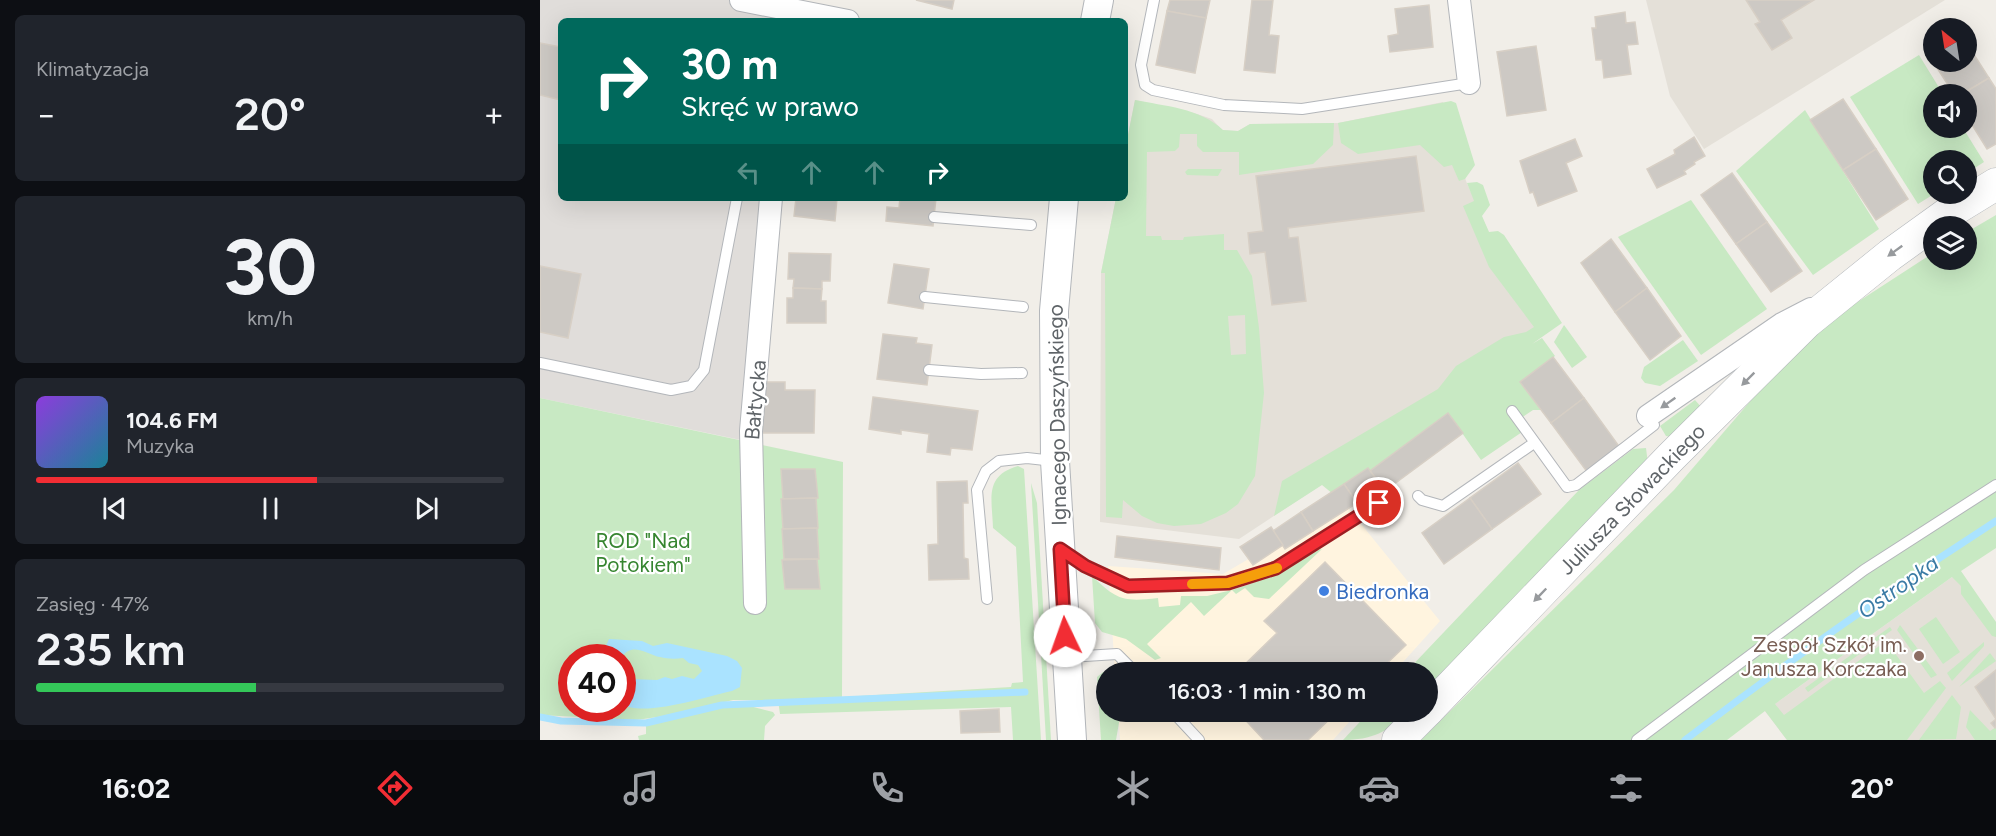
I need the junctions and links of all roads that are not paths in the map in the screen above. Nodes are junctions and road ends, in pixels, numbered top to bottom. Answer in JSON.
{"nodes":[{"id":1,"x":741,"y":0,"type":"edge"},
{"id":2,"x":1099,"y":0,"type":"edge"},
{"id":3,"x":1154,"y":0,"type":"edge"},
{"id":4,"x":1459,"y":0,"type":"edge"},
{"id":5,"x":802,"y":11,"type":"edge"},
{"id":6,"x":834,"y":18,"type":"edge"},
{"id":7,"x":1096,"y":18,"type":"edge"},
{"id":8,"x":1469,"y":83,"type":"joint"},
{"id":9,"x":1996,"y":184,"type":"edge"},
{"id":10,"x":736,"y":201,"type":"edge"},
{"id":11,"x":771,"y":201,"type":"edge"},
{"id":12,"x":1064,"y":201,"type":"edge"},
{"id":13,"x":934,"y":217,"type":"dead end"},
{"id":14,"x":1031,"y":225,"type":"dead end"},
{"id":15,"x":1841,"y":293,"type":"junction"},
{"id":16,"x":925,"y":297,"type":"dead end"},
{"id":17,"x":1023,"y":307,"type":"dead end"},
{"id":18,"x":540,"y":363,"type":"edge"},
{"id":19,"x":928,"y":370,"type":"dead end"},
{"id":20,"x":1022,"y":373,"type":"dead end"},
{"id":21,"x":1512,"y":411,"type":"dead end"},
{"id":22,"x":1651,"y":420,"type":"joint"},
{"id":23,"x":1534,"y":443,"type":"junction"},
{"id":24,"x":1054,"y":461,"type":"junction"},
{"id":25,"x":1996,"y":485,"type":"edge"},
{"id":26,"x":1418,"y":496,"type":"dead end"},
{"id":27,"x":1379,"y":503,"type":"dead end"},
{"id":28,"x":1060,"y":549,"type":"junction"},
{"id":29,"x":987,"y":599,"type":"dead end"},
{"id":30,"x":755,"y":603,"type":"dead end"},
{"id":31,"x":1066,"y":657,"type":"junction"},
{"id":32,"x":1125,"y":662,"type":"edge"},
{"id":33,"x":1438,"y":699,"type":"edge"},
{"id":34,"x":1182,"y":722,"type":"edge"},
{"id":35,"x":1415,"y":722,"type":"edge"},
{"id":36,"x":1397,"y":739,"type":"edge"},
{"id":37,"x":1072,"y":740,"type":"edge"},
{"id":38,"x":1199,"y":740,"type":"edge"},
{"id":39,"x":1637,"y":740,"type":"edge"}],
"edges":[{"from":1,"to":5,"type":"street"},
{"from":2,"to":7,"type":"street"},
{"from":3,"to":8,"type":"lane"},
{"from":4,"to":8,"type":"street"},
{"from":5,"to":6,"type":"street"},
{"from":9,"to":15,"type":"main road","name":"Juliusza Słowackiego","one_way":true},
{"from":10,"to":18,"type":"lane"},
{"from":11,"to":30,"type":"street","name":"Bałtycka"},
{"from":12,"to":24,"type":"street","name":"Ignacego Daszyńskiego"},
{"from":13,"to":14,"type":"lane"},
{"from":15,"to":22,"type":"street","name":"Juliusza Słowackiego","one_way":true},
{"from":15,"to":33,"type":"main road","name":"Juliusza Słowackiego","one_way":true},
{"from":16,"to":17,"type":"lane"},
{"from":19,"to":20,"type":"lane"},
{"from":21,"to":23,"type":"lane"},
{"from":22,"to":23,"type":"lane"},
{"from":23,"to":26,"type":"lane"},
{"from":24,"to":28,"type":"street","name":"Ignacego Daszyńskiego"},
{"from":24,"to":29,"type":"lane"},
{"from":25,"to":39,"type":"lane"},
{"from":27,"to":28,"type":"lane"},
{"from":28,"to":31,"type":"street","name":"Ignacego Daszyńskiego"},
{"from":31,"to":32,"type":"lane"},
{"from":31,"to":37,"type":"street","name":"Ignacego Daszyńskiego"},
{"from":34,"to":38,"type":"lane"},
{"from":35,"to":36,"type":"main road","name":"Juliusza Słowackiego"}]}
